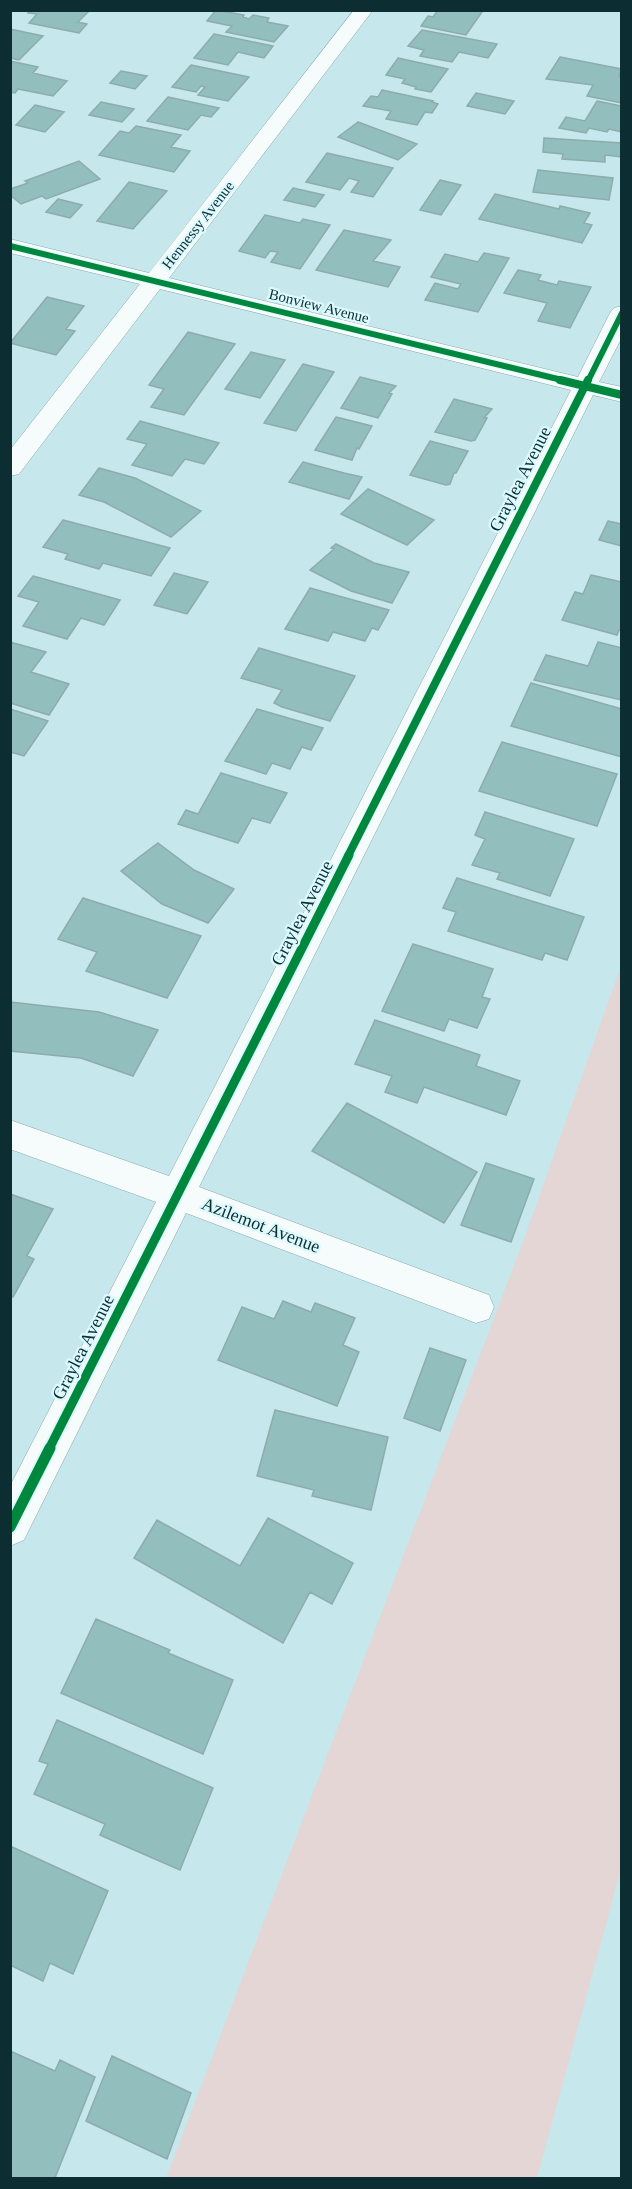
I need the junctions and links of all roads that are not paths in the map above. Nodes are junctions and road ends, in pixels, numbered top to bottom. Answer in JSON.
{"nodes":[{"id":1,"x":364,"y":10,"type":"edge"},
{"id":2,"x":10,"y":246,"type":"edge"},
{"id":3,"x":154,"y":282,"type":"junction"},
{"id":4,"x":621,"y":313,"type":"edge"},
{"id":5,"x":585,"y":386,"type":"junction"},
{"id":6,"x":621,"y":395,"type":"edge"},
{"id":7,"x":10,"y":468,"type":"edge"},
{"id":8,"x":10,"y":1134,"type":"edge"},
{"id":9,"x":179,"y":1195,"type":"junction"},
{"id":10,"x":476,"y":1307,"type":"dead end"},
{"id":11,"x":10,"y":1527,"type":"edge"}],
"edges":[{"from":1,"to":3,"type":"street","name":"Hennessy Avenue"},
{"from":2,"to":3,"type":"street","name":"Bonview Avenue"},
{"from":3,"to":5,"type":"street","name":"Bonview Avenue"},
{"from":3,"to":7,"type":"street","name":"Hennessy Avenue"},
{"from":4,"to":5,"type":"street","name":"Graylea Avenue"},
{"from":5,"to":6,"type":"street","name":"Bonview Avenue"},
{"from":5,"to":9,"type":"street","name":"Graylea Avenue"},
{"from":8,"to":9,"type":"street","name":"Azilemot Avenue"},
{"from":9,"to":10,"type":"street","name":"Azilemot Avenue"},
{"from":9,"to":11,"type":"street","name":"Graylea Avenue"}]}
